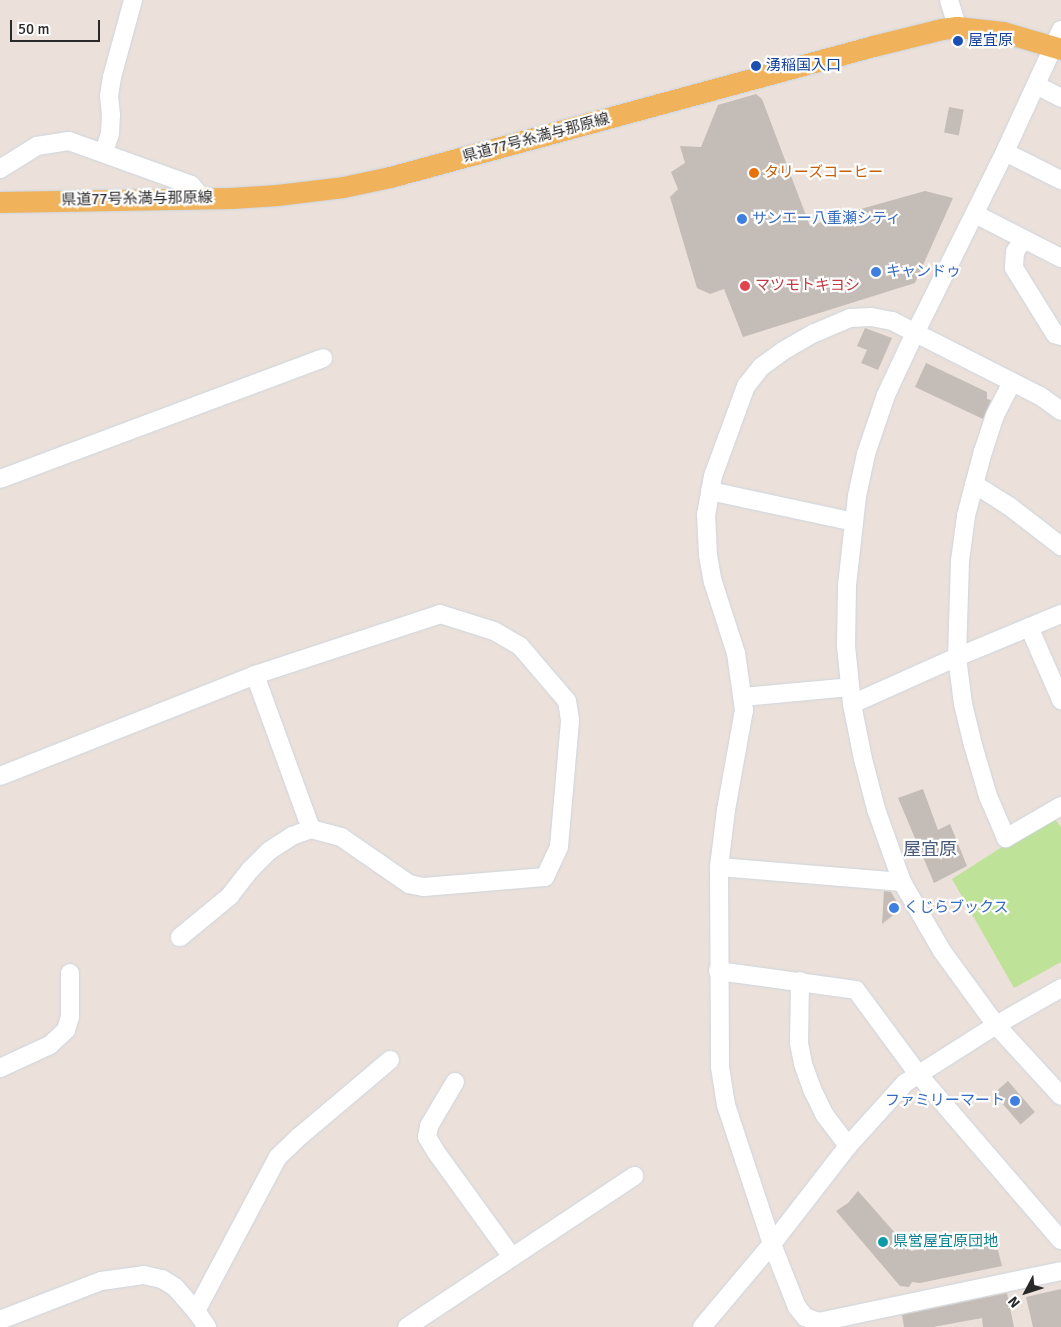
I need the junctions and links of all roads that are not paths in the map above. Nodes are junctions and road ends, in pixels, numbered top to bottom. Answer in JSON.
{"nodes":[{"id":1,"x":133,"y":0,"type":"edge"},
{"id":2,"x":950,"y":0,"type":"edge"},
{"id":3,"x":957,"y":28,"type":"junction"},
{"id":4,"x":1058,"y":41,"type":"edge"},
{"id":5,"x":1036,"y":85,"type":"junction"},
{"id":6,"x":1061,"y":98,"type":"edge"},
{"id":7,"x":104,"y":152,"type":"junction"},
{"id":8,"x":1004,"y":152,"type":"junction"},
{"id":9,"x":0,"y":169,"type":"edge"},
{"id":10,"x":1061,"y":180,"type":"edge"},
{"id":11,"x":203,"y":199,"type":"junction"},
{"id":12,"x":0,"y":202,"type":"edge"},
{"id":13,"x":974,"y":214,"type":"junction"},
{"id":14,"x":1023,"y":240,"type":"junction"},
{"id":15,"x":1061,"y":258,"type":"edge"},
{"id":16,"x":914,"y":333,"type":"junction"},
{"id":17,"x":1061,"y":336,"type":"edge"},
{"id":18,"x":322,"y":358,"type":"dead end"},
{"id":19,"x":1012,"y":382,"type":"junction"},
{"id":20,"x":1061,"y":411,"type":"edge"},
{"id":21,"x":0,"y":480,"type":"edge"},
{"id":22,"x":974,"y":484,"type":"junction"},
{"id":23,"x":710,"y":491,"type":"junction"},
{"id":24,"x":854,"y":522,"type":"junction"},
{"id":25,"x":1061,"y":546,"type":"edge"},
{"id":26,"x":1061,"y":614,"type":"edge"},
{"id":27,"x":1029,"y":627,"type":"junction"},
{"id":28,"x":957,"y":657,"type":"junction"},
{"id":29,"x":255,"y":675,"type":"junction"},
{"id":30,"x":850,"y":687,"type":"junction"},
{"id":31,"x":743,"y":698,"type":"junction"},
{"id":32,"x":1061,"y":700,"type":"edge"},
{"id":33,"x":852,"y":704,"type":"junction"},
{"id":34,"x":0,"y":776,"type":"edge"},
{"id":35,"x":1061,"y":806,"type":"edge"},
{"id":36,"x":311,"y":829,"type":"junction"},
{"id":37,"x":719,"y":868,"type":"junction"},
{"id":38,"x":902,"y":882,"type":"junction"},
{"id":39,"x":180,"y":937,"type":"dead end"},
{"id":40,"x":718,"y":971,"type":"junction"},
{"id":41,"x":70,"y":973,"type":"dead end"},
{"id":42,"x":800,"y":981,"type":"junction"},
{"id":43,"x":1061,"y":988,"type":"edge"},
{"id":44,"x":996,"y":1025,"type":"junction"},
{"id":45,"x":390,"y":1060,"type":"dead end"},
{"id":46,"x":0,"y":1068,"type":"edge"},
{"id":47,"x":918,"y":1074,"type":"junction"},
{"id":48,"x":455,"y":1082,"type":"dead end"},
{"id":49,"x":1061,"y":1096,"type":"edge"},
{"id":50,"x":848,"y":1146,"type":"junction"},
{"id":51,"x":634,"y":1176,"type":"dead end"},
{"id":52,"x":1061,"y":1240,"type":"edge"},
{"id":53,"x":772,"y":1244,"type":"junction"},
{"id":54,"x":512,"y":1257,"type":"junction"},
{"id":55,"x":1061,"y":1271,"type":"edge"},
{"id":56,"x":196,"y":1311,"type":"junction"},
{"id":57,"x":0,"y":1320,"type":"edge"},
{"id":58,"x":819,"y":1325,"type":"edge"},
{"id":59,"x":207,"y":1327,"type":"edge"},
{"id":60,"x":407,"y":1327,"type":"edge"},
{"id":61,"x":702,"y":1327,"type":"edge"}],
"edges":[{"from":1,"to":7,"type":"street"},
{"from":2,"to":3,"type":"street"},
{"from":3,"to":4,"type":"main road","name":"県道77号糸満与那原線"},
{"from":3,"to":11,"type":"main road","name":"県道77号糸満与那原線"},
{"from":4,"to":5,"type":"street"},
{"from":5,"to":6,"type":"street"},
{"from":5,"to":8,"type":"street"},
{"from":7,"to":9,"type":"street"},
{"from":7,"to":11,"type":"street"},
{"from":8,"to":10,"type":"street"},
{"from":8,"to":13,"type":"street"},
{"from":11,"to":12,"type":"main road","name":"県道77号糸満与那原線"},
{"from":13,"to":14,"type":"street"},
{"from":13,"to":16,"type":"street"},
{"from":14,"to":15,"type":"street"},
{"from":14,"to":17,"type":"street"},
{"from":16,"to":19,"type":"street"},
{"from":16,"to":23,"type":"street"},
{"from":16,"to":24,"type":"street"},
{"from":18,"to":21,"type":"street"},
{"from":19,"to":20,"type":"street"},
{"from":19,"to":22,"type":"street"},
{"from":22,"to":25,"type":"street"},
{"from":22,"to":28,"type":"street"},
{"from":23,"to":24,"type":"street"},
{"from":23,"to":31,"type":"street"},
{"from":24,"to":30,"type":"street"},
{"from":26,"to":27,"type":"street"},
{"from":27,"to":28,"type":"street"},
{"from":27,"to":32,"type":"street"},
{"from":28,"to":33,"type":"street"},
{"from":28,"to":35,"type":"street"},
{"from":29,"to":34,"type":"street"},
{"from":29,"to":36,"type":"street"},
{"from":29,"to":36,"type":"street"},
{"from":30,"to":31,"type":"street"},
{"from":30,"to":33,"type":"street"},
{"from":31,"to":37,"type":"street"},
{"from":33,"to":38,"type":"street"},
{"from":36,"to":39,"type":"street"},
{"from":37,"to":38,"type":"street"},
{"from":37,"to":40,"type":"street"},
{"from":38,"to":44,"type":"street"},
{"from":40,"to":42,"type":"street"},
{"from":40,"to":53,"type":"street"},
{"from":41,"to":46,"type":"street"},
{"from":42,"to":47,"type":"street"},
{"from":42,"to":50,"type":"street"},
{"from":43,"to":44,"type":"street"},
{"from":44,"to":47,"type":"street"},
{"from":44,"to":49,"type":"street"},
{"from":45,"to":56,"type":"street"},
{"from":47,"to":50,"type":"street"},
{"from":47,"to":52,"type":"street"},
{"from":48,"to":54,"type":"street"},
{"from":50,"to":53,"type":"street"},
{"from":51,"to":54,"type":"street"},
{"from":53,"to":58,"type":"street"},
{"from":53,"to":61,"type":"street"},
{"from":54,"to":60,"type":"street"},
{"from":55,"to":58,"type":"street"},
{"from":56,"to":57,"type":"street"},
{"from":56,"to":59,"type":"street"}]}
